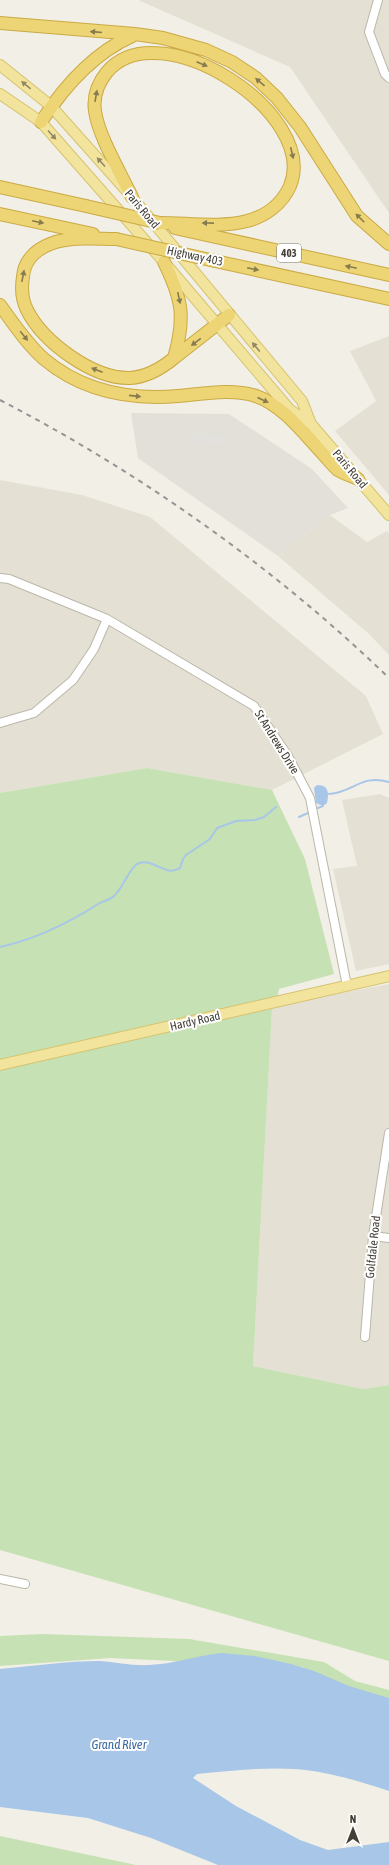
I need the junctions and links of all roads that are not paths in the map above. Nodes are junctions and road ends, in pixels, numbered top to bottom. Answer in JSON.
{"nodes":[{"id":1,"x":378,"y":0,"type":"edge"},
{"id":2,"x":0,"y":23,"type":"edge"},
{"id":3,"x":135,"y":34,"type":"junction"},
{"id":4,"x":0,"y":65,"type":"edge"},
{"id":5,"x":389,"y":78,"type":"edge"},
{"id":6,"x":0,"y":94,"type":"edge"},
{"id":7,"x":51,"y":106,"type":"junction"},
{"id":8,"x":41,"y":122,"type":"junction"},
{"id":9,"x":0,"y":187,"type":"edge"},
{"id":10,"x":132,"y":197,"type":"junction"},
{"id":11,"x":0,"y":214,"type":"edge"},
{"id":12,"x":186,"y":227,"type":"junction"},
{"id":13,"x":116,"y":239,"type":"junction"},
{"id":14,"x":389,"y":244,"type":"edge"},
{"id":15,"x":164,"y":262,"type":"junction"},
{"id":16,"x":389,"y":275,"type":"edge"},
{"id":17,"x":389,"y":298,"type":"edge"},
{"id":18,"x":0,"y":305,"type":"edge"},
{"id":19,"x":229,"y":315,"type":"junction"},
{"id":20,"x":218,"y":325,"type":"junction"},
{"id":21,"x":174,"y":358,"type":"junction"},
{"id":22,"x":311,"y":424,"type":"junction"},
{"id":23,"x":358,"y":479,"type":"junction"},
{"id":24,"x":389,"y":514,"type":"edge"},
{"id":25,"x":0,"y":578,"type":"edge"},
{"id":26,"x":106,"y":619,"type":"junction"},
{"id":27,"x":0,"y":723,"type":"edge"},
{"id":28,"x":389,"y":976,"type":"edge"},
{"id":29,"x":347,"y":986,"type":"junction"},
{"id":30,"x":0,"y":1065,"type":"edge"},
{"id":31,"x":389,"y":1133,"type":"edge"},
{"id":32,"x":373,"y":1236,"type":"junction"},
{"id":33,"x":389,"y":1238,"type":"edge"},
{"id":34,"x":365,"y":1337,"type":"dead end"},
{"id":35,"x":0,"y":1579,"type":"edge"},
{"id":36,"x":25,"y":1584,"type":"dead end"}],
"edges":[{"from":1,"to":5,"type":"street"},
{"from":3,"to":2,"type":"highway","one_way":true},
{"from":3,"to":7,"type":"highway"},
{"from":14,"to":3,"type":"highway","one_way":true},
{"from":7,"to":4,"type":"main road","name":"Paris Road","one_way":true},
{"from":6,"to":8,"type":"main road","name":"Paris Road"},
{"from":7,"to":8,"type":"highway"},
{"from":10,"to":7,"type":"main road","name":"Paris Road","one_way":true},
{"from":8,"to":15,"type":"main road","name":"Paris Road","one_way":true},
{"from":9,"to":12,"type":"highway","number":"403","bridge":true},
{"from":10,"to":12,"type":"highway","one_way":true},
{"from":10,"to":19,"type":"main road","name":"Paris Road"},
{"from":11,"to":13,"type":"highway","name":"Highway 403","number":"403","one_way":true},
{"from":16,"to":12,"type":"highway","name":"Highway 403","number":"403","one_way":true},
{"from":13,"to":17,"type":"highway","name":"Highway 403","number":"403","one_way":true,"bridge":true},
{"from":21,"to":13,"type":"highway","one_way":true},
{"from":15,"to":20,"type":"main road","name":"Paris Road"},
{"from":15,"to":21,"type":"highway","one_way":true},
{"from":18,"to":23,"type":"highway","one_way":true},
{"from":19,"to":20,"type":"highway"},
{"from":22,"to":19,"type":"main road","name":"Paris Road","one_way":true},
{"from":20,"to":21,"type":"highway","one_way":true},
{"from":20,"to":22,"type":"main road","name":"Paris Road"},
{"from":22,"to":23,"type":"main road","name":"Paris Road"},
{"from":23,"to":24,"type":"main road","name":"Paris Road"},
{"from":25,"to":26,"type":"street","name":"St Andrews Drive"},
{"from":26,"to":27,"type":"street"},
{"from":26,"to":29,"type":"street","name":"St Andrews Drive"},
{"from":28,"to":29,"type":"main road","name":"Hardy Road"},
{"from":29,"to":30,"type":"main road","name":"Hardy Road"},
{"from":31,"to":32,"type":"street","name":"Golfdale Road"},
{"from":32,"to":33,"type":"street"},
{"from":32,"to":34,"type":"street","name":"Golfdale Road"},
{"from":35,"to":36,"type":"street"}]}
